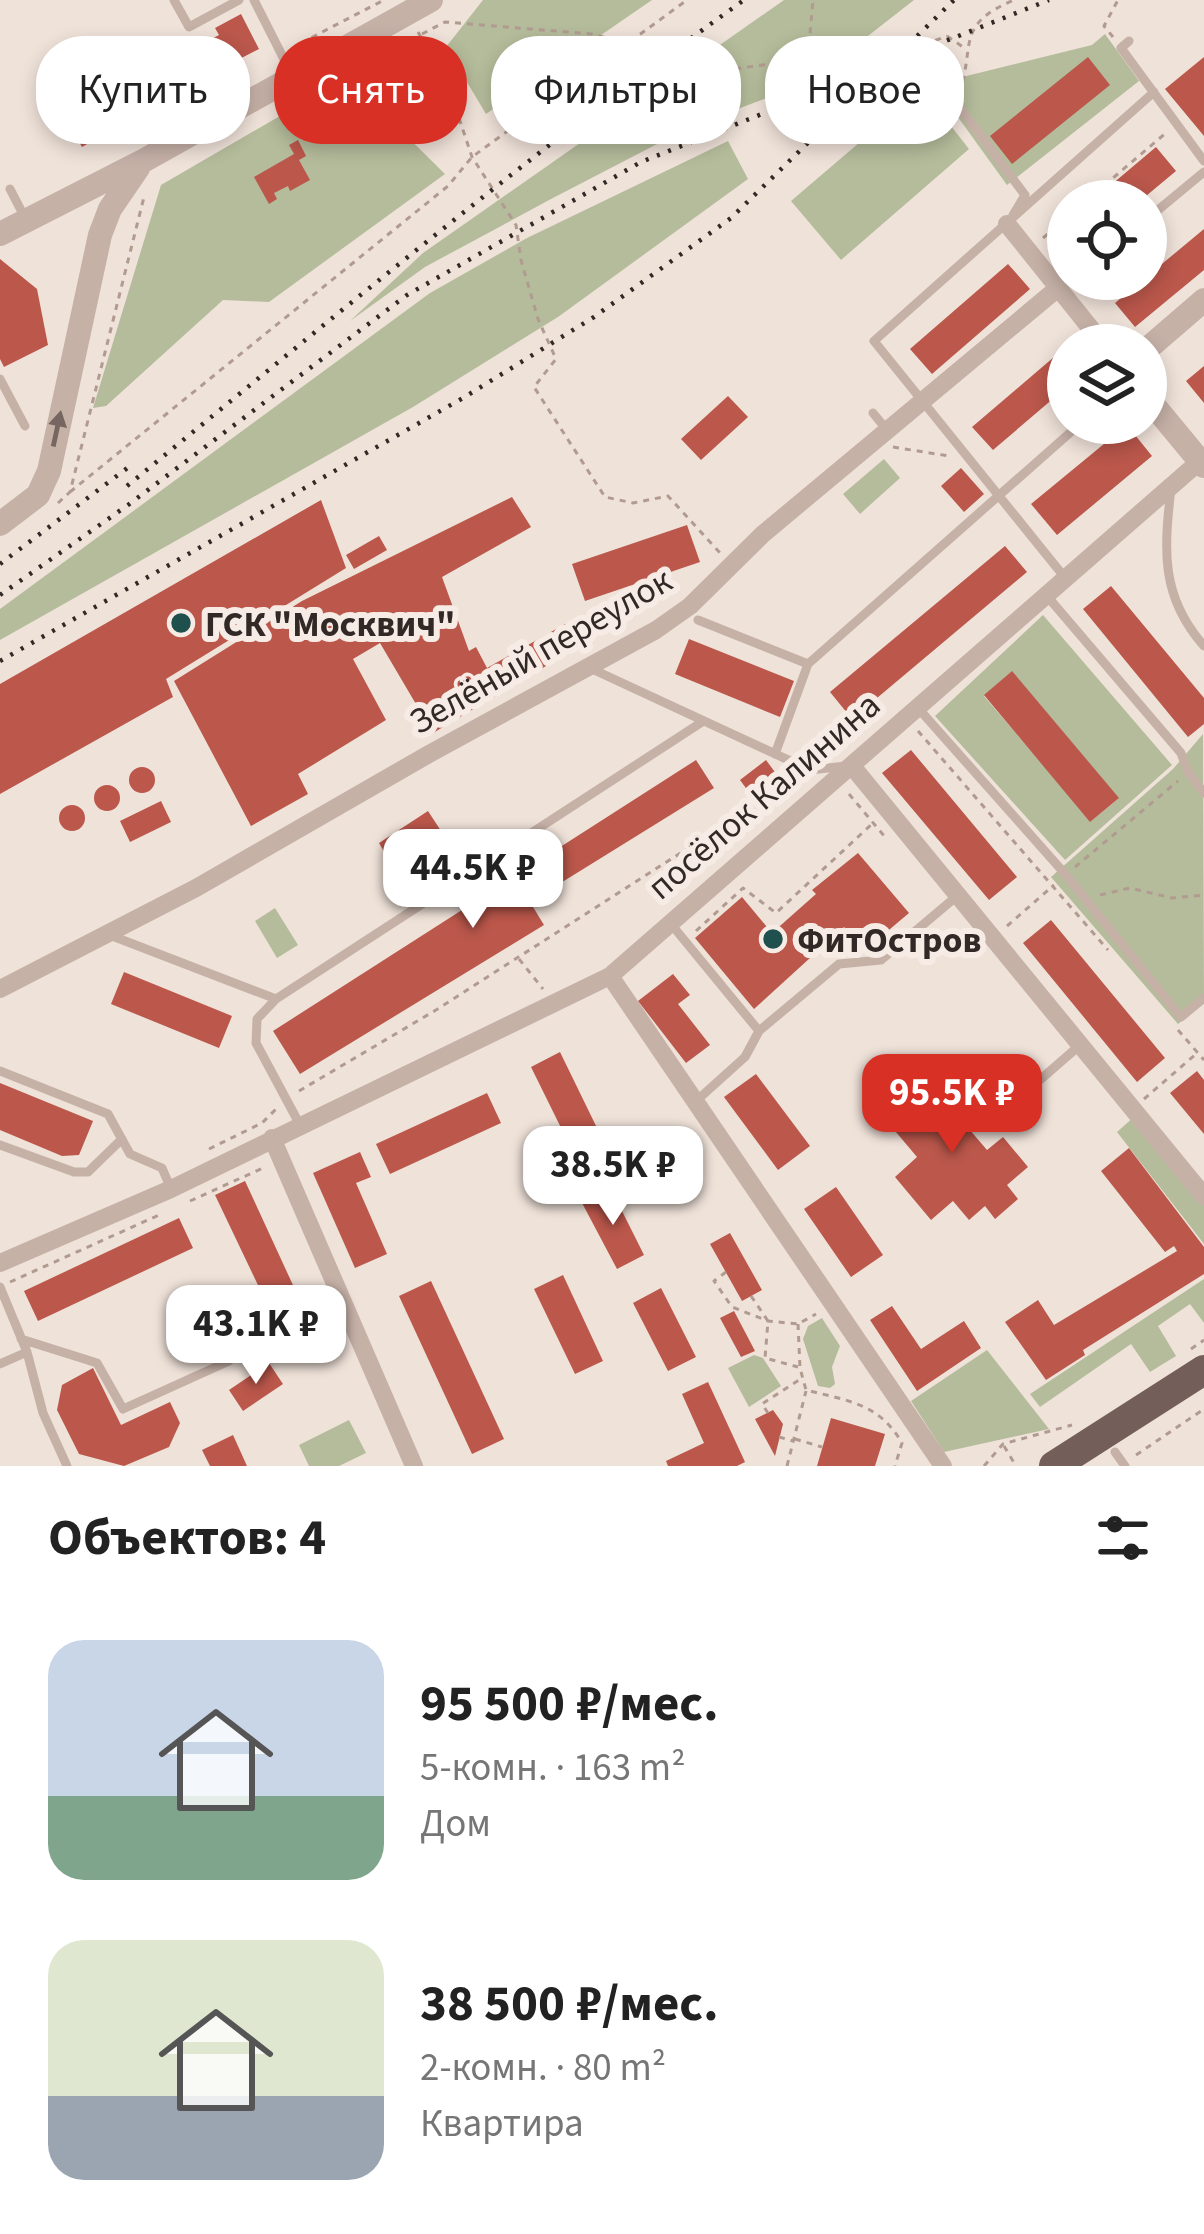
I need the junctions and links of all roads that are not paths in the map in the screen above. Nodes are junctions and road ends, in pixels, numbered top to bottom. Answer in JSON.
{"nodes":[{"id":1,"x":174,"y":0,"type":"edge"},
{"id":2,"x":239,"y":0,"type":"edge"},
{"id":3,"x":254,"y":0,"type":"edge"},
{"id":4,"x":431,"y":0,"type":"edge"},
{"id":5,"x":409,"y":17,"type":"edge"},
{"id":6,"x":372,"y":36,"type":"edge"},
{"id":7,"x":274,"y":39,"type":"edge"},
{"id":8,"x":1125,"y":45,"type":"road end"},
{"id":9,"x":274,"y":87,"type":"edge"},
{"id":10,"x":1154,"y":92,"type":"junction"},
{"id":11,"x":964,"y":114,"type":"edge"},
{"id":12,"x":143,"y":161,"type":"junction"},
{"id":13,"x":1204,"y":161,"type":"edge"},
{"id":14,"x":1204,"y":172,"type":"edge"},
{"id":15,"x":10,"y":189,"type":"dead end"},
{"id":16,"x":69,"y":199,"type":"junction"},
{"id":17,"x":1167,"y":203,"type":"edge"},
{"id":18,"x":26,"y":220,"type":"junction"},
{"id":19,"x":1007,"y":224,"type":"junction"},
{"id":20,"x":0,"y":234,"type":"edge"},
{"id":21,"x":100,"y":235,"type":"junction"},
{"id":22,"x":1047,"y":268,"type":"edge"},
{"id":23,"x":1047,"y":300,"type":"edge"},
{"id":24,"x":1204,"y":301,"type":"edge"},
{"id":25,"x":1167,"y":332,"type":"edge"},
{"id":26,"x":0,"y":379,"type":"edge"},
{"id":27,"x":922,"y":401,"type":"junction"},
{"id":28,"x":873,"y":413,"type":"dead end"},
{"id":29,"x":1167,"y":421,"type":"edge"},
{"id":30,"x":25,"y":426,"type":"dead end"},
{"id":31,"x":887,"y":430,"type":"junction"},
{"id":32,"x":1057,"y":444,"type":"edge"},
{"id":33,"x":1202,"y":462,"type":"edge"},
{"id":34,"x":1171,"y":486,"type":"junction"},
{"id":35,"x":998,"y":496,"type":"junction"},
{"id":36,"x":0,"y":524,"type":"edge"},
{"id":37,"x":1066,"y":579,"type":"junction"},
{"id":38,"x":1047,"y":596,"type":"junction"},
{"id":39,"x":698,"y":620,"type":"dead end"},
{"id":40,"x":1204,"y":646,"type":"edge"},
{"id":41,"x":808,"y":664,"type":"junction"},
{"id":42,"x":591,"y":668,"type":"junction"},
{"id":43,"x":912,"y":713,"type":"junction"},
{"id":44,"x":702,"y":722,"type":"junction"},
{"id":45,"x":775,"y":754,"type":"junction"},
{"id":46,"x":852,"y":766,"type":"junction"},
{"id":47,"x":1204,"y":793,"type":"edge"},
{"id":48,"x":957,"y":896,"type":"junction"},
{"id":49,"x":671,"y":923,"type":"junction"},
{"id":50,"x":104,"y":933,"type":"junction"},
{"id":51,"x":610,"y":976,"type":"junction"},
{"id":52,"x":0,"y":989,"type":"edge"},
{"id":53,"x":1204,"y":998,"type":"edge"},
{"id":54,"x":276,"y":999,"type":"junction"},
{"id":55,"x":759,"y":1031,"type":"junction"},
{"id":56,"x":1080,"y":1045,"type":"junction"},
{"id":57,"x":0,"y":1071,"type":"edge"},
{"id":58,"x":1041,"y":1079,"type":"dead end"},
{"id":59,"x":695,"y":1102,"type":"junction"},
{"id":60,"x":300,"y":1125,"type":"junction"},
{"id":61,"x":272,"y":1138,"type":"junction"},
{"id":62,"x":122,"y":1139,"type":"junction"},
{"id":63,"x":0,"y":1145,"type":"edge"},
{"id":64,"x":170,"y":1189,"type":"junction"},
{"id":65,"x":1204,"y":1196,"type":"edge"},
{"id":66,"x":0,"y":1263,"type":"edge"},
{"id":67,"x":0,"y":1287,"type":"edge"},
{"id":68,"x":22,"y":1339,"type":"junction"},
{"id":69,"x":27,"y":1352,"type":"junction"},
{"id":70,"x":229,"y":1361,"type":"dead end"},
{"id":71,"x":1194,"y":1361,"type":"edge"},
{"id":72,"x":0,"y":1364,"type":"edge"},
{"id":73,"x":1204,"y":1394,"type":"edge"},
{"id":74,"x":1114,"y":1462,"type":"edge"},
{"id":75,"x":67,"y":1466,"type":"edge"},
{"id":76,"x":414,"y":1466,"type":"edge"},
{"id":77,"x":943,"y":1466,"type":"edge"},
{"id":78,"x":1054,"y":1466,"type":"edge"}],
"edges":[{"from":1,"to":2,"type":"lane"},
{"from":3,"to":7,"type":"lane"},
{"from":4,"to":5,"type":"street"},
{"from":5,"to":6,"type":"street"},
{"from":8,"to":10,"type":"lane"},
{"from":9,"to":12,"type":"street"},
{"from":10,"to":13,"type":"lane"},
{"from":10,"to":19,"type":"lane"},
{"from":11,"to":19,"type":"lane"},
{"from":12,"to":16,"type":"street"},
{"from":12,"to":21,"type":"street"},
{"from":14,"to":17,"type":"lane"},
{"from":15,"to":18,"type":"lane"},
{"from":16,"to":18,"type":"street"},
{"from":16,"to":21,"type":"street"},
{"from":18,"to":20,"type":"street"},
{"from":19,"to":22,"type":"street"},
{"from":19,"to":27,"type":"lane"},
{"from":36,"to":21,"type":"street","one_way":true},
{"from":23,"to":27,"type":"street","name":"Зелёный переулок"},
{"from":24,"to":25,"type":"street"},
{"from":26,"to":30,"type":"lane"},
{"from":27,"to":31,"type":"street","name":"Зелёный переулок"},
{"from":27,"to":35,"type":"lane"},
{"from":28,"to":31,"type":"lane"},
{"from":29,"to":33,"type":"street","name":"посёлок Калинина"},
{"from":31,"to":42,"type":"street","name":"Зелёный переулок"},
{"from":32,"to":35,"type":"lane"},
{"from":33,"to":34,"type":"street","name":"посёлок Калинина"},
{"from":34,"to":37,"type":"street","name":"посёлок Калинина"},
{"from":34,"to":40,"type":"lane"},
{"from":35,"to":37,"type":"lane"},
{"from":35,"to":41,"type":"lane"},
{"from":37,"to":38,"type":"street","name":"посёлок Калинина"},
{"from":38,"to":43,"type":"street","name":"посёлок Калинина"},
{"from":38,"to":47,"type":"lane"},
{"from":39,"to":41,"type":"lane"},
{"from":41,"to":45,"type":"lane"},
{"from":42,"to":44,"type":"lane"},
{"from":42,"to":50,"type":"street","name":"Зелёный переулок"},
{"from":43,"to":46,"type":"street","name":"посёлок Калинина"},
{"from":43,"to":53,"type":"lane"},
{"from":44,"to":45,"type":"lane"},
{"from":44,"to":54,"type":"lane"},
{"from":45,"to":46,"type":"lane"},
{"from":46,"to":48,"type":"street"},
{"from":46,"to":49,"type":"street","name":"посёлок Калинина"},
{"from":48,"to":55,"type":"lane"},
{"from":48,"to":56,"type":"street"},
{"from":49,"to":51,"type":"street","name":"посёлок Калинина"},
{"from":49,"to":55,"type":"lane"},
{"from":50,"to":52,"type":"street","name":"Зелёный переулок"},
{"from":50,"to":54,"type":"lane"},
{"from":51,"to":59,"type":"street"},
{"from":51,"to":60,"type":"street","name":"посёлок Калинина"},
{"from":54,"to":60,"type":"lane"},
{"from":55,"to":59,"type":"lane"},
{"from":56,"to":58,"type":"lane"},
{"from":56,"to":65,"type":"street"},
{"from":57,"to":62,"type":"lane"},
{"from":59,"to":77,"type":"street"},
{"from":60,"to":61,"type":"street","name":"посёлок Калинина"},
{"from":61,"to":64,"type":"street","name":"посёлок Калинина"},
{"from":61,"to":76,"type":"street"},
{"from":62,"to":63,"type":"lane"},
{"from":62,"to":64,"type":"lane"},
{"from":64,"to":66,"type":"street","name":"посёлок Калинина"},
{"from":67,"to":68,"type":"lane"},
{"from":68,"to":69,"type":"lane"},
{"from":68,"to":70,"type":"lane"},
{"from":69,"to":72,"type":"lane"},
{"from":69,"to":75,"type":"lane"},
{"from":71,"to":78,"type":"main road"},
{"from":73,"to":74,"type":"main road"}]}
